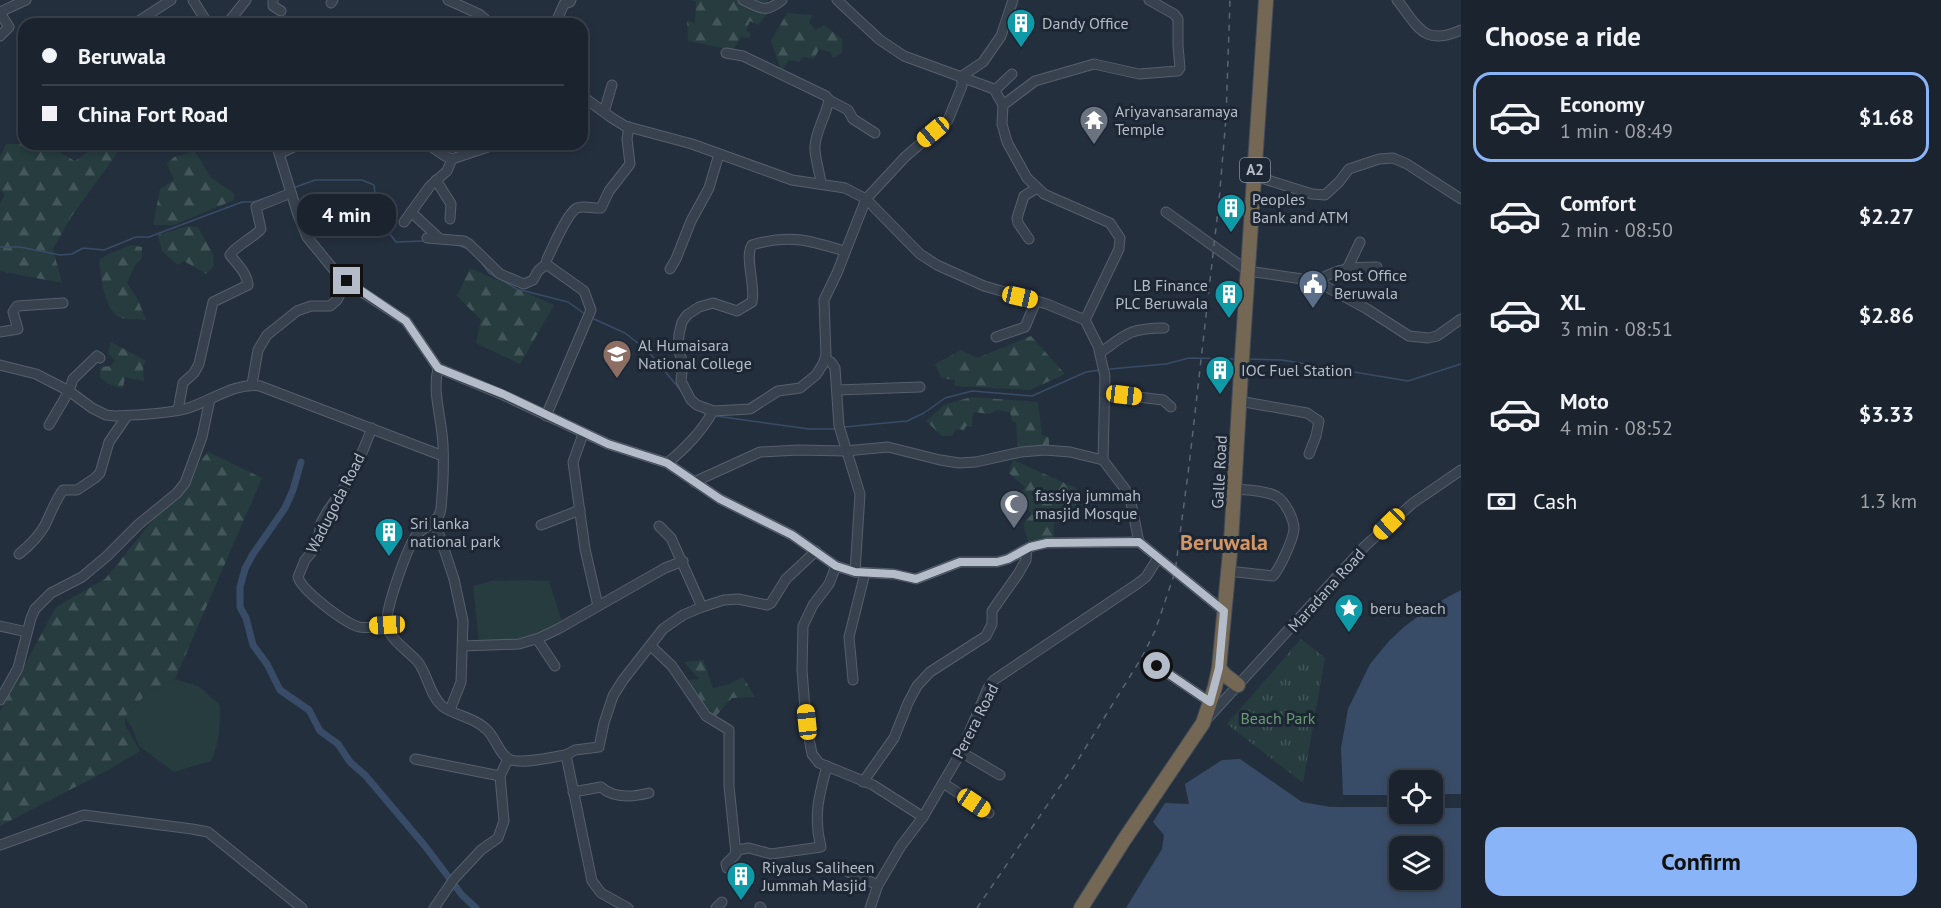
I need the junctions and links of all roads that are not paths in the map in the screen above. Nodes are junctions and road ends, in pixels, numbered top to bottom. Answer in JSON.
{"nodes":[{"id":1,"x":26,"y":0,"type":"edge"},
{"id":2,"x":171,"y":0,"type":"edge"},
{"id":3,"x":193,"y":0,"type":"edge"},
{"id":4,"x":246,"y":0,"type":"edge"},
{"id":5,"x":273,"y":0,"type":"edge"},
{"id":6,"x":448,"y":0,"type":"edge"},
{"id":7,"x":571,"y":0,"type":"edge"},
{"id":8,"x":743,"y":0,"type":"edge"},
{"id":9,"x":782,"y":0,"type":"edge"},
{"id":10,"x":837,"y":0,"type":"edge"},
{"id":11,"x":1013,"y":0,"type":"edge"},
{"id":12,"x":1149,"y":0,"type":"edge"},
{"id":13,"x":1266,"y":0,"type":"edge"},
{"id":14,"x":1397,"y":0,"type":"edge"},
{"id":15,"x":281,"y":11,"type":"dead end"},
{"id":16,"x":0,"y":12,"type":"edge"},
{"id":17,"x":143,"y":18,"type":"edge"},
{"id":18,"x":204,"y":18,"type":"edge"},
{"id":19,"x":232,"y":18,"type":"edge"},
{"id":20,"x":483,"y":18,"type":"edge"},
{"id":21,"x":558,"y":18,"type":"edge"},
{"id":22,"x":1461,"y":30,"type":"edge"},
{"id":23,"x":0,"y":36,"type":"edge"},
{"id":24,"x":726,"y":53,"type":"dead end"},
{"id":25,"x":1012,"y":74,"type":"dead end"},
{"id":26,"x":962,"y":76,"type":"junction"},
{"id":27,"x":612,"y":85,"type":"dead end"},
{"id":28,"x":995,"y":90,"type":"junction"},
{"id":29,"x":588,"y":100,"type":"edge"},
{"id":30,"x":829,"y":100,"type":"junction"},
{"id":31,"x":1003,"y":105,"type":"junction"},
{"id":32,"x":604,"y":112,"type":"junction"},
{"id":33,"x":629,"y":127,"type":"junction"},
{"id":34,"x":875,"y":133,"type":"dead end"},
{"id":35,"x":279,"y":150,"type":"edge"},
{"id":36,"x":437,"y":150,"type":"edge"},
{"id":37,"x":469,"y":150,"type":"edge"},
{"id":38,"x":719,"y":154,"type":"junction"},
{"id":39,"x":452,"y":159,"type":"junction"},
{"id":40,"x":1254,"y":176,"type":"junction"},
{"id":41,"x":436,"y":180,"type":"junction"},
{"id":42,"x":821,"y":184,"type":"junction"},
{"id":43,"x":1037,"y":188,"type":"junction"},
{"id":44,"x":290,"y":189,"type":"junction"},
{"id":45,"x":866,"y":199,"type":"junction"},
{"id":46,"x":1461,"y":199,"type":"edge"},
{"id":47,"x":411,"y":212,"type":"junction"},
{"id":48,"x":1166,"y":212,"type":"dead end"},
{"id":49,"x":450,"y":219,"type":"dead end"},
{"id":50,"x":404,"y":222,"type":"dead end"},
{"id":51,"x":427,"y":238,"type":"dead end"},
{"id":52,"x":439,"y":238,"type":"junction"},
{"id":53,"x":1029,"y":239,"type":"dead end"},
{"id":54,"x":1360,"y":242,"type":"dead end"},
{"id":55,"x":844,"y":251,"type":"junction"},
{"id":56,"x":546,"y":264,"type":"junction"},
{"id":57,"x":1348,"y":267,"type":"junction"},
{"id":58,"x":1377,"y":267,"type":"dead end"},
{"id":59,"x":670,"y":269,"type":"dead end"},
{"id":60,"x":1248,"y":271,"type":"junction"},
{"id":61,"x":347,"y":281,"type":"junction"},
{"id":62,"x":1316,"y":281,"type":"junction"},
{"id":63,"x":1036,"y":301,"type":"junction"},
{"id":64,"x":63,"y":303,"type":"dead end"},
{"id":65,"x":1085,"y":320,"type":"junction"},
{"id":66,"x":1461,"y":320,"type":"edge"},
{"id":67,"x":1164,"y":328,"type":"dead end"},
{"id":68,"x":0,"y":332,"type":"edge"},
{"id":69,"x":996,"y":337,"type":"dead end"},
{"id":70,"x":1100,"y":353,"type":"junction"},
{"id":71,"x":100,"y":358,"type":"dead end"},
{"id":72,"x":825,"y":359,"type":"junction"},
{"id":73,"x":438,"y":368,"type":"junction"},
{"id":74,"x":1,"y":369,"type":"edge"},
{"id":75,"x":252,"y":384,"type":"junction"},
{"id":76,"x":921,"y":387,"type":"dead end"},
{"id":77,"x":837,"y":390,"type":"junction"},
{"id":78,"x":69,"y":391,"type":"junction"},
{"id":79,"x":1105,"y":393,"type":"junction"},
{"id":80,"x":210,"y":399,"type":"junction"},
{"id":81,"x":1239,"y":401,"type":"junction"},
{"id":82,"x":1171,"y":407,"type":"dead end"},
{"id":83,"x":178,"y":410,"type":"junction"},
{"id":84,"x":713,"y":411,"type":"junction"},
{"id":85,"x":127,"y":416,"type":"junction"},
{"id":86,"x":546,"y":416,"type":"junction"},
{"id":87,"x":49,"y":425,"type":"dead end"},
{"id":88,"x":372,"y":428,"type":"junction"},
{"id":89,"x":583,"y":434,"type":"junction"},
{"id":90,"x":845,"y":451,"type":"junction"},
{"id":91,"x":1309,"y":454,"type":"dead end"},
{"id":92,"x":443,"y":456,"type":"junction"},
{"id":93,"x":1103,"y":459,"type":"junction"},
{"id":94,"x":667,"y":463,"type":"junction"},
{"id":95,"x":1461,"y":470,"type":"edge"},
{"id":96,"x":694,"y":482,"type":"junction"},
{"id":97,"x":1234,"y":489,"type":"junction"},
{"id":98,"x":580,"y":510,"type":"junction"},
{"id":99,"x":437,"y":520,"type":"junction"},
{"id":100,"x":541,"y":525,"type":"dead end"},
{"id":101,"x":659,"y":526,"type":"dead end"},
{"id":102,"x":1139,"y":542,"type":"junction"},
{"id":103,"x":1027,"y":549,"type":"junction"},
{"id":104,"x":816,"y":551,"type":"junction"},
{"id":105,"x":19,"y":554,"type":"dead end"},
{"id":106,"x":1158,"y":558,"type":"junction"},
{"id":107,"x":683,"y":561,"type":"junction"},
{"id":108,"x":836,"y":566,"type":"junction"},
{"id":109,"x":1228,"y":571,"type":"junction"},
{"id":110,"x":855,"y":572,"type":"junction"},
{"id":111,"x":865,"y":573,"type":"junction"},
{"id":112,"x":598,"y":606,"type":"junction"},
{"id":113,"x":702,"y":607,"type":"junction"},
{"id":114,"x":1224,"y":611,"type":"junction"},
{"id":115,"x":387,"y":625,"type":"junction"},
{"id":116,"x":0,"y":626,"type":"edge"},
{"id":117,"x":27,"y":632,"type":"junction"},
{"id":118,"x":537,"y":639,"type":"junction"},
{"id":119,"x":463,"y":646,"type":"junction"},
{"id":120,"x":651,"y":646,"type":"junction"},
{"id":121,"x":555,"y":666,"type":"dead end"},
{"id":122,"x":1157,"y":666,"type":"dead end"},
{"id":123,"x":1219,"y":668,"type":"junction"},
{"id":124,"x":853,"y":680,"type":"dead end"},
{"id":125,"x":1238,"y":685,"type":"junction"},
{"id":126,"x":0,"y":700,"type":"edge"},
{"id":127,"x":1210,"y":702,"type":"junction"},
{"id":128,"x":450,"y":710,"type":"junction"},
{"id":129,"x":1203,"y":723,"type":"junction"},
{"id":130,"x":961,"y":752,"type":"junction"},
{"id":131,"x":566,"y":755,"type":"junction"},
{"id":132,"x":415,"y":759,"type":"dead end"},
{"id":133,"x":508,"y":759,"type":"junction"},
{"id":134,"x":827,"y":766,"type":"junction"},
{"id":135,"x":1000,"y":775,"type":"dead end"},
{"id":136,"x":500,"y":776,"type":"junction"},
{"id":137,"x":863,"y":782,"type":"junction"},
{"id":138,"x":943,"y":783,"type":"junction"},
{"id":139,"x":573,"y":792,"type":"junction"},
{"id":140,"x":649,"y":793,"type":"dead end"},
{"id":141,"x":989,"y":813,"type":"dead end"},
{"id":142,"x":923,"y":818,"type":"junction"},
{"id":143,"x":0,"y":846,"type":"edge"},
{"id":144,"x":736,"y":850,"type":"junction"},
{"id":145,"x":727,"y":868,"type":"dead end"},
{"id":146,"x":846,"y":871,"type":"dead end"},
{"id":147,"x":878,"y":885,"type":"junction"},
{"id":148,"x":302,"y":908,"type":"edge"},
{"id":149,"x":434,"y":908,"type":"edge"},
{"id":150,"x":628,"y":908,"type":"edge"},
{"id":151,"x":870,"y":908,"type":"edge"},
{"id":152,"x":1081,"y":908,"type":"edge"}],
"edges":[{"from":1,"to":16,"type":"street"},
{"from":2,"to":17,"type":"street"},
{"from":3,"to":18,"type":"street"},
{"from":4,"to":19,"type":"street"},
{"from":5,"to":15,"type":"street"},
{"from":6,"to":20,"type":"street"},
{"from":7,"to":21,"type":"street"},
{"from":8,"to":9,"type":"street"},
{"from":10,"to":26,"type":"street"},
{"from":11,"to":26,"type":"street"},
{"from":12,"to":31,"type":"street"},
{"from":13,"to":40,"type":"highway","name":"Galle Road","number":"A2"},
{"from":14,"to":22,"type":"street"},
{"from":16,"to":23,"type":"street"},
{"from":24,"to":30,"type":"street"},
{"from":25,"to":28,"type":"street"},
{"from":26,"to":28,"type":"street"},
{"from":26,"to":45,"type":"street"},
{"from":27,"to":32,"type":"street"},
{"from":28,"to":31,"type":"street"},
{"from":29,"to":32,"type":"street"},
{"from":30,"to":34,"type":"street"},
{"from":30,"to":42,"type":"street"},
{"from":31,"to":43,"type":"street"},
{"from":32,"to":33,"type":"street"},
{"from":33,"to":38,"type":"street"},
{"from":33,"to":56,"type":"street"},
{"from":35,"to":44,"type":"street"},
{"from":36,"to":39,"type":"street"},
{"from":37,"to":39,"type":"street"},
{"from":38,"to":42,"type":"street"},
{"from":38,"to":59,"type":"street"},
{"from":39,"to":41,"type":"street"},
{"from":40,"to":46,"type":"street"},
{"from":40,"to":60,"type":"highway","name":"Galle Road","number":"A2"},
{"from":41,"to":47,"type":"street"},
{"from":41,"to":49,"type":"street"},
{"from":42,"to":45,"type":"street"},
{"from":43,"to":53,"type":"street"},
{"from":43,"to":65,"type":"street"},
{"from":44,"to":61,"type":"street"},
{"from":44,"to":83,"type":"street"},
{"from":45,"to":55,"type":"street"},
{"from":45,"to":63,"type":"street"},
{"from":47,"to":50,"type":"street"},
{"from":47,"to":52,"type":"street"},
{"from":48,"to":60,"type":"street"},
{"from":51,"to":52,"type":"street"},
{"from":52,"to":56,"type":"street"},
{"from":54,"to":57,"type":"street"},
{"from":55,"to":72,"type":"street"},
{"from":55,"to":84,"type":"street"},
{"from":56,"to":86,"type":"street"},
{"from":57,"to":58,"type":"street"},
{"from":57,"to":62,"type":"street"},
{"from":60,"to":62,"type":"street"},
{"from":60,"to":81,"type":"highway","name":"Galle Road","number":"A2"},
{"from":61,"to":73,"type":"street"},
{"from":61,"to":75,"type":"street"},
{"from":62,"to":66,"type":"street"},
{"from":63,"to":65,"type":"street"},
{"from":63,"to":69,"type":"street"},
{"from":64,"to":68,"type":"street"},
{"from":65,"to":70,"type":"street"},
{"from":67,"to":70,"type":"street"},
{"from":70,"to":79,"type":"street"},
{"from":71,"to":78,"type":"street"},
{"from":72,"to":77,"type":"street"},
{"from":72,"to":84,"type":"street"},
{"from":73,"to":86,"type":"street"},
{"from":73,"to":92,"type":"street"},
{"from":74,"to":78,"type":"street"},
{"from":75,"to":80,"type":"street"},
{"from":75,"to":88,"type":"street"},
{"from":76,"to":77,"type":"street"},
{"from":77,"to":90,"type":"street"},
{"from":78,"to":85,"type":"street"},
{"from":78,"to":87,"type":"street"},
{"from":79,"to":82,"type":"street"},
{"from":79,"to":93,"type":"street"},
{"from":80,"to":83,"type":"street"},
{"from":80,"to":117,"type":"street"},
{"from":81,"to":91,"type":"street"},
{"from":81,"to":97,"type":"highway","name":"Galle Road","number":"A2"},
{"from":83,"to":85,"type":"street"},
{"from":84,"to":94,"type":"street"},
{"from":85,"to":105,"type":"street"},
{"from":86,"to":89,"type":"street"},
{"from":88,"to":92,"type":"street"},
{"from":88,"to":115,"type":"street","name":"Wadugoda Road"},
{"from":89,"to":94,"type":"street"},
{"from":89,"to":98,"type":"street"},
{"from":90,"to":93,"type":"street"},
{"from":90,"to":96,"type":"street"},
{"from":90,"to":110,"type":"street"},
{"from":92,"to":99,"type":"street"},
{"from":93,"to":102,"type":"street"},
{"from":94,"to":96,"type":"street"},
{"from":95,"to":125,"type":"street","name":"Maradana Road"},
{"from":96,"to":104,"type":"street"},
{"from":97,"to":109,"type":"highway","name":"Galle Road","number":"A2"},
{"from":97,"to":109,"type":"street"},
{"from":98,"to":100,"type":"street"},
{"from":98,"to":112,"type":"street"},
{"from":99,"to":115,"type":"street"},
{"from":99,"to":119,"type":"street"},
{"from":101,"to":107,"type":"street"},
{"from":102,"to":103,"type":"street"},
{"from":102,"to":106,"type":"street"},
{"from":103,"to":111,"type":"street"},
{"from":103,"to":137,"type":"street"},
{"from":104,"to":108,"type":"street"},
{"from":104,"to":113,"type":"street"},
{"from":106,"to":114,"type":"street"},
{"from":106,"to":130,"type":"street","name":"Perera Road"},
{"from":107,"to":112,"type":"street"},
{"from":107,"to":113,"type":"street"},
{"from":108,"to":110,"type":"street"},
{"from":108,"to":134,"type":"street"},
{"from":109,"to":114,"type":"highway","name":"Galle Road","number":"A2"},
{"from":110,"to":111,"type":"street"},
{"from":111,"to":124,"type":"street"},
{"from":112,"to":118,"type":"street"},
{"from":113,"to":120,"type":"street"},
{"from":114,"to":123,"type":"highway","name":"Galle Road","number":"A2"},
{"from":115,"to":128,"type":"street"},
{"from":116,"to":117,"type":"street"},
{"from":117,"to":126,"type":"street"},
{"from":118,"to":119,"type":"street"},
{"from":118,"to":121,"type":"street"},
{"from":119,"to":128,"type":"street"},
{"from":120,"to":131,"type":"street"},
{"from":120,"to":144,"type":"street"},
{"from":122,"to":127,"type":"street"},
{"from":123,"to":125,"type":"highway"},
{"from":123,"to":127,"type":"highway","name":"Galle Road","number":"A2"},
{"from":125,"to":129,"type":"street","name":"Maradana Road"},
{"from":127,"to":129,"type":"highway","name":"Galle Road","number":"A2"},
{"from":128,"to":133,"type":"street"},
{"from":129,"to":152,"type":"highway","name":"Galle Road","number":"A2"},
{"from":130,"to":135,"type":"street"},
{"from":130,"to":138,"type":"street","name":"Perera Road"},
{"from":131,"to":133,"type":"street"},
{"from":131,"to":139,"type":"street"},
{"from":132,"to":136,"type":"street"},
{"from":133,"to":136,"type":"street"},
{"from":134,"to":137,"type":"street"},
{"from":134,"to":144,"type":"street"},
{"from":136,"to":149,"type":"street"},
{"from":137,"to":142,"type":"street"},
{"from":138,"to":141,"type":"street"},
{"from":138,"to":142,"type":"street","name":"Perera Road"},
{"from":139,"to":140,"type":"street"},
{"from":139,"to":150,"type":"street"},
{"from":142,"to":147,"type":"street","name":"Perera Road"},
{"from":143,"to":148,"type":"street"},
{"from":144,"to":145,"type":"street"},
{"from":146,"to":147,"type":"street"},
{"from":147,"to":151,"type":"street","name":"Perera Road"}]}
